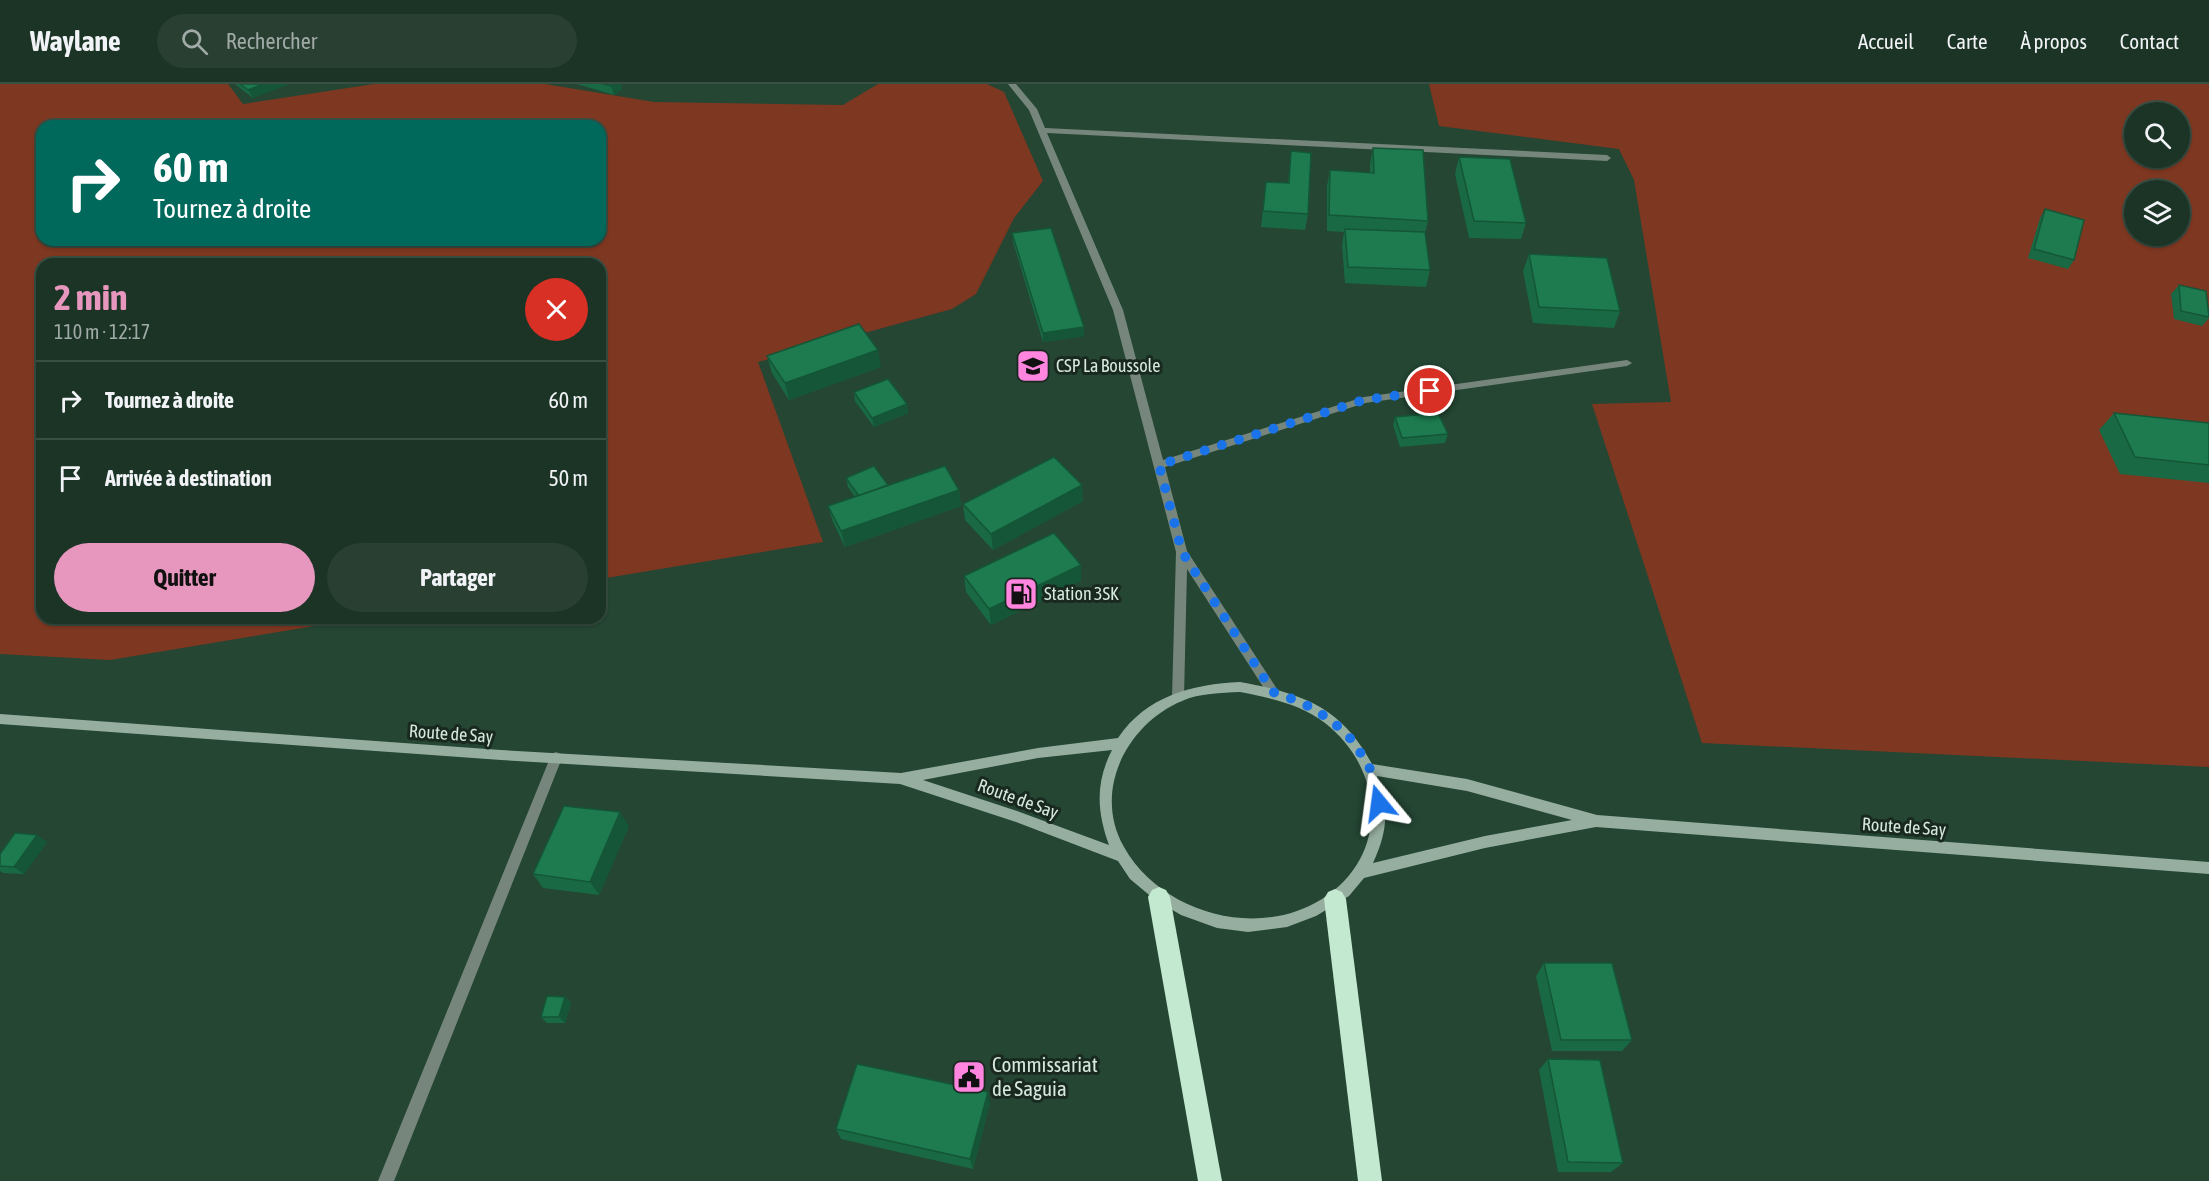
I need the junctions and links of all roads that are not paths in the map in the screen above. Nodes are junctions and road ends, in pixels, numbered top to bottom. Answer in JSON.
{"nodes":[{"id":1,"x":1012,"y":84,"type":"edge"},
{"id":2,"x":1042,"y":130,"type":"junction"},
{"id":3,"x":1607,"y":158,"type":"dead end"},
{"id":4,"x":1627,"y":363,"type":"dead end"},
{"id":5,"x":1159,"y":465,"type":"junction"},
{"id":6,"x":1182,"y":552,"type":"junction"},
{"id":7,"x":1273,"y":692,"type":"junction"},
{"id":8,"x":1178,"y":697,"type":"junction"},
{"id":9,"x":0,"y":719,"type":"edge"},
{"id":10,"x":1121,"y":743,"type":"junction"},
{"id":11,"x":556,"y":758,"type":"junction"},
{"id":12,"x":1370,"y":769,"type":"junction"},
{"id":13,"x":900,"y":778,"type":"junction"},
{"id":14,"x":1597,"y":821,"type":"junction"},
{"id":15,"x":1121,"y":856,"type":"junction"},
{"id":16,"x":2209,"y":868,"type":"edge"},
{"id":17,"x":1362,"y":872,"type":"junction"},
{"id":18,"x":1159,"y":897,"type":"junction"},
{"id":19,"x":1335,"y":899,"type":"junction"},
{"id":20,"x":386,"y":1181,"type":"edge"},
{"id":21,"x":1210,"y":1181,"type":"edge"},
{"id":22,"x":1370,"y":1181,"type":"edge"}],
"edges":[{"from":1,"to":2,"type":"street"},
{"from":2,"to":3,"type":"street"},
{"from":2,"to":5,"type":"street"},
{"from":4,"to":5,"type":"street"},
{"from":5,"to":6,"type":"street"},
{"from":6,"to":7,"type":"street"},
{"from":6,"to":8,"type":"street"},
{"from":7,"to":8,"type":"main road"},
{"from":7,"to":12,"type":"main road"},
{"from":8,"to":10,"type":"main road"},
{"from":9,"to":11,"type":"main road","name":"Route de Say"},
{"from":10,"to":13,"type":"main road","name":"Route de Say"},
{"from":10,"to":15,"type":"main road"},
{"from":11,"to":13,"type":"main road","name":"Route de Say"},
{"from":11,"to":20,"type":"street"},
{"from":12,"to":14,"type":"main road","name":"Route de Say"},
{"from":12,"to":17,"type":"main road"},
{"from":13,"to":15,"type":"main road","name":"Route de Say"},
{"from":14,"to":16,"type":"main road","name":"Route de Say"},
{"from":14,"to":17,"type":"main road","name":"Route de Say"},
{"from":15,"to":18,"type":"main road"},
{"from":17,"to":19,"type":"main road"},
{"from":18,"to":19,"type":"main road"},
{"from":18,"to":21,"type":"highway"},
{"from":19,"to":22,"type":"highway"}]}
